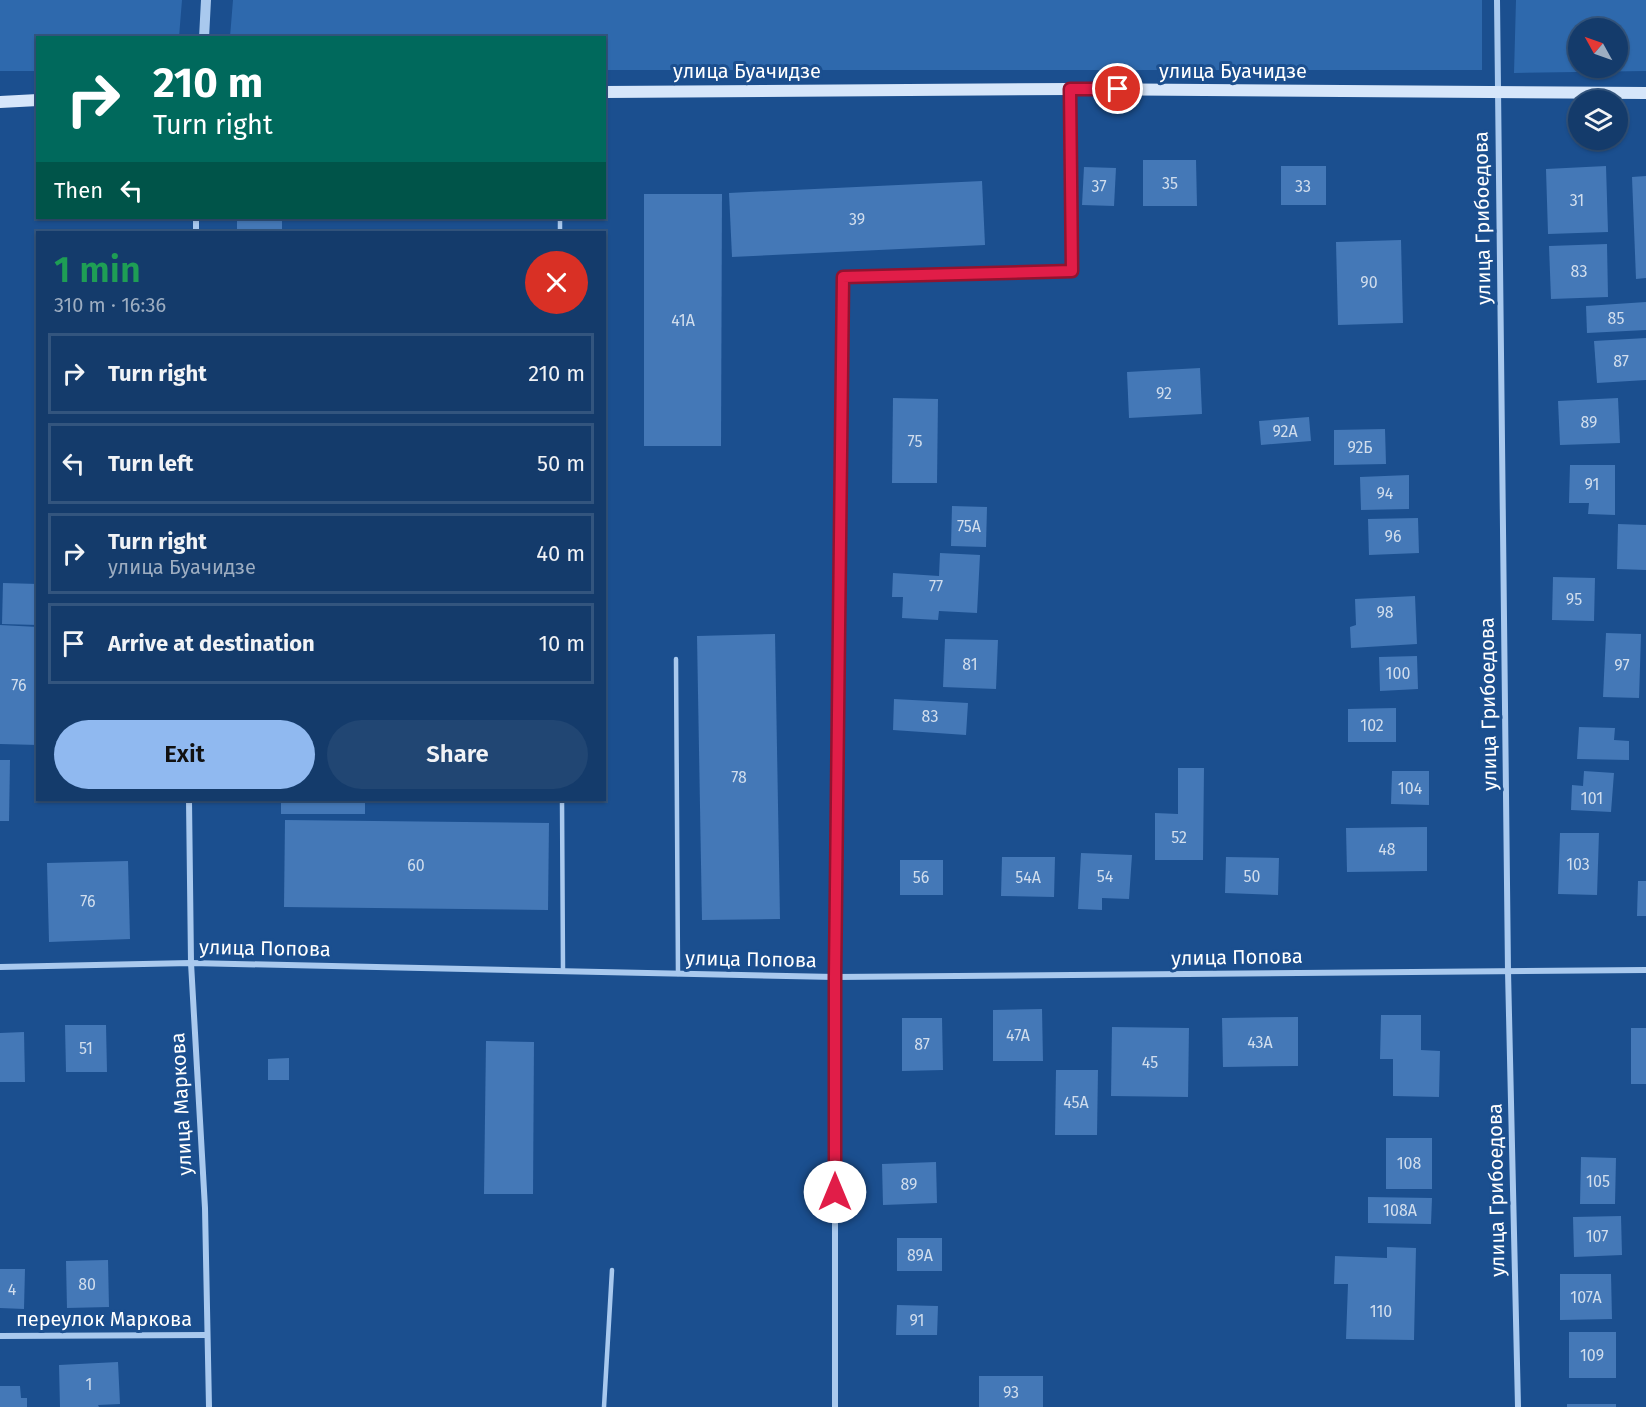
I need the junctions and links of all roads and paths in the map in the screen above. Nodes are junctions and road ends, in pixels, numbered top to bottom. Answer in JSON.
{"nodes":[{"id":1,"x":207,"y":0,"type":"edge"},
{"id":2,"x":1497,"y":0,"type":"edge"},
{"id":3,"x":204,"y":36,"type":"edge"},
{"id":4,"x":1070,"y":89,"type":"junction"},
{"id":5,"x":606,"y":92,"type":"edge"},
{"id":6,"x":1497,"y":92,"type":"junction"},
{"id":7,"x":1646,"y":93,"type":"edge"},
{"id":8,"x":36,"y":100,"type":"edge"},
{"id":9,"x":0,"y":102,"type":"edge"},
{"id":10,"x":843,"y":277,"type":"joint"},
{"id":11,"x":676,"y":659,"type":"dead end"},
{"id":12,"x":189,"y":801,"type":"edge"},
{"id":13,"x":562,"y":801,"type":"edge"},
{"id":14,"x":191,"y":963,"type":"junction"},
{"id":15,"x":0,"y":967,"type":"edge"},
{"id":16,"x":1646,"y":970,"type":"edge"},
{"id":17,"x":563,"y":971,"type":"junction"},
{"id":18,"x":1508,"y":971,"type":"junction"},
{"id":19,"x":678,"y":974,"type":"junction"},
{"id":20,"x":835,"y":977,"type":"junction"},
{"id":21,"x":612,"y":1270,"type":"dead end"},
{"id":22,"x":207,"y":1335,"type":"junction"},
{"id":23,"x":0,"y":1336,"type":"edge"},
{"id":24,"x":209,"y":1407,"type":"edge"},
{"id":25,"x":604,"y":1407,"type":"edge"},
{"id":26,"x":835,"y":1407,"type":"edge"},
{"id":27,"x":1518,"y":1407,"type":"edge"}],
"edges":[{"from":1,"to":3,"type":"street"},
{"from":2,"to":6,"type":"street","name":"улица Грибоедова"},
{"from":4,"to":5,"type":"main road","name":"улица Буачидзе"},
{"from":4,"to":6,"type":"main road","name":"улица Буачидзе"},
{"from":4,"to":10,"type":"lane"},
{"from":6,"to":7,"type":"main road","name":"улица Буачидзе"},
{"from":6,"to":18,"type":"street","name":"улица Грибоедова"},
{"from":8,"to":9,"type":"main road"},
{"from":10,"to":20,"type":"street"},
{"from":11,"to":19,"type":"lane"},
{"from":12,"to":14,"type":"street","name":"улица Маркова"},
{"from":13,"to":17,"type":"lane"},
{"from":14,"to":15,"type":"street","name":"улица Попова"},
{"from":14,"to":17,"type":"street","name":"улица Попова"},
{"from":14,"to":22,"type":"street","name":"улица Маркова"},
{"from":16,"to":18,"type":"street","name":"улица Попова"},
{"from":17,"to":19,"type":"street","name":"улица Попова"},
{"from":18,"to":20,"type":"street","name":"улица Попова"},
{"from":18,"to":27,"type":"street","name":"улица Грибоедова"},
{"from":19,"to":20,"type":"street","name":"улица Попова"},
{"from":20,"to":26,"type":"street"},
{"from":21,"to":25,"type":"lane"},
{"from":22,"to":23,"type":"street","name":"переулок Маркова"},
{"from":22,"to":24,"type":"street","name":"улица Маркова"}]}
